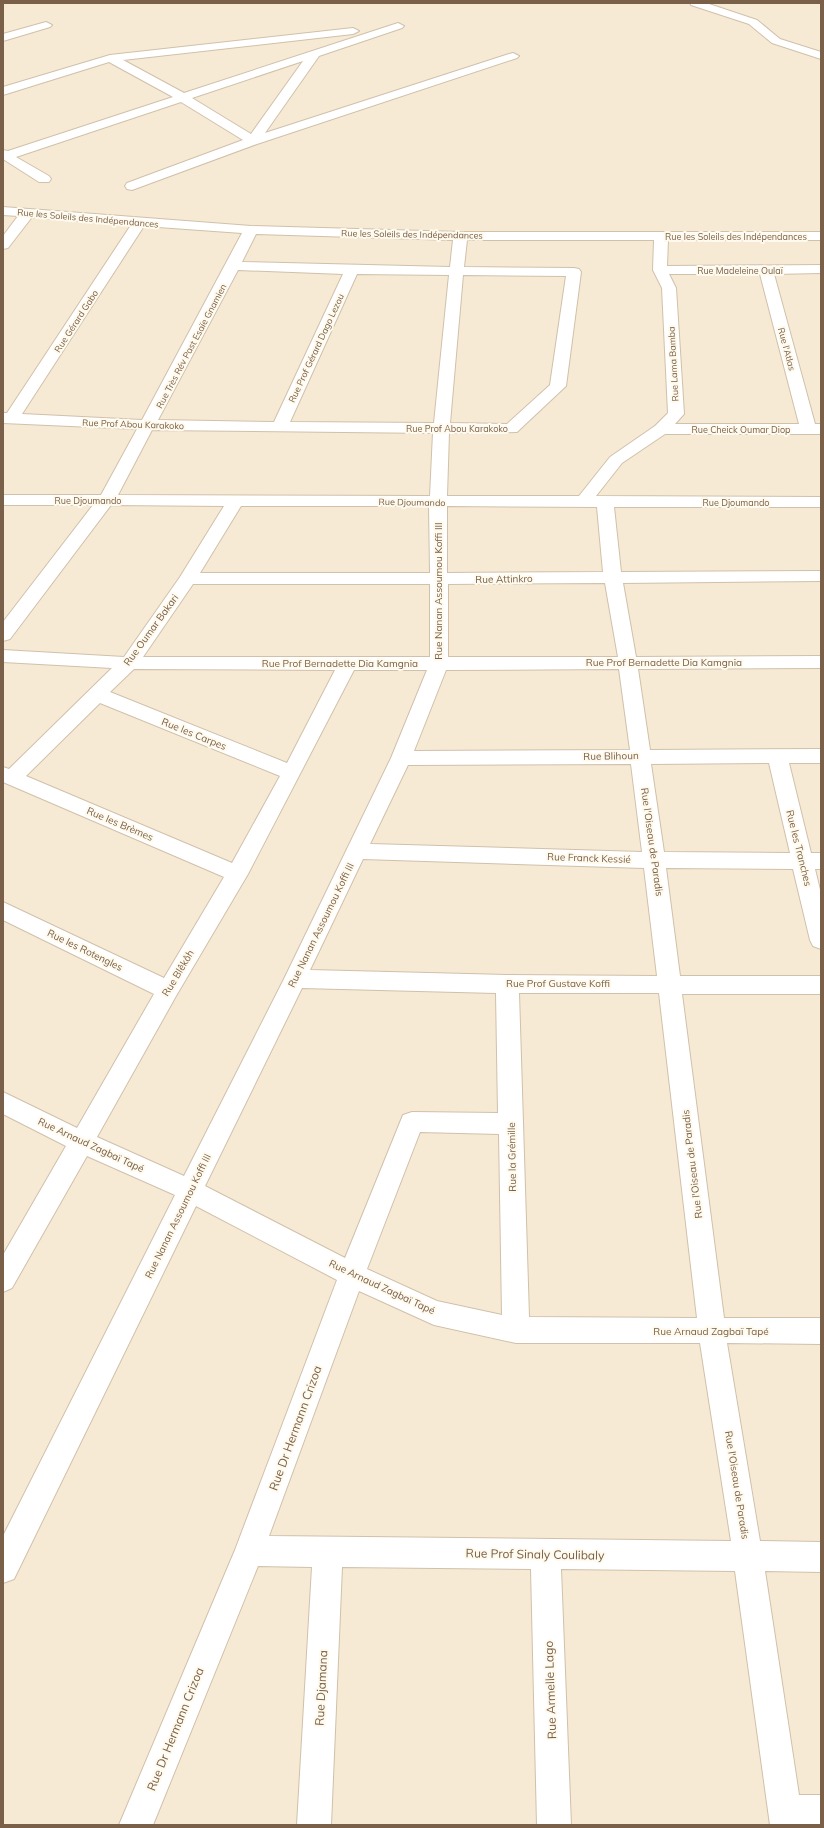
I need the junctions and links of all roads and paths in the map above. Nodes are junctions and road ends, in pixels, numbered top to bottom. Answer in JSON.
{"nodes":[{"id":1,"x":696,"y":3,"type":"edge"},
{"id":2,"x":46,"y":26,"type":"dead end"},
{"id":3,"x":3,"y":38,"type":"edge"},
{"id":4,"x":315,"y":53,"type":"junction"},
{"id":5,"x":513,"y":56,"type":"dead end"},
{"id":6,"x":821,"y":56,"type":"edge"},
{"id":7,"x":110,"y":58,"type":"junction"},
{"id":8,"x":3,"y":91,"type":"edge"},
{"id":9,"x":182,"y":97,"type":"junction"},
{"id":10,"x":253,"y":141,"type":"junction"},
{"id":11,"x":4,"y":155,"type":"edge"},
{"id":12,"x":44,"y":179,"type":"dead end"},
{"id":13,"x":132,"y":186,"type":"dead end"},
{"id":14,"x":3,"y":211,"type":"edge"},
{"id":15,"x":28,"y":213,"type":"junction"},
{"id":16,"x":139,"y":223,"type":"junction"},
{"id":17,"x":251,"y":230,"type":"junction"},
{"id":18,"x":460,"y":236,"type":"junction"},
{"id":19,"x":661,"y":236,"type":"junction"},
{"id":20,"x":821,"y":236,"type":"edge"},
{"id":21,"x":3,"y":245,"type":"edge"},
{"id":22,"x":233,"y":266,"type":"junction"},
{"id":23,"x":821,"y":268,"type":"edge"},
{"id":24,"x":352,"y":270,"type":"junction"},
{"id":25,"x":660,"y":270,"type":"junction"},
{"id":26,"x":766,"y":270,"type":"junction"},
{"id":27,"x":458,"y":271,"type":"junction"},
{"id":28,"x":8,"y":418,"type":"edge"},
{"id":29,"x":148,"y":425,"type":"junction"},
{"id":30,"x":280,"y":427,"type":"junction"},
{"id":31,"x":441,"y":429,"type":"junction"},
{"id":32,"x":662,"y":429,"type":"junction"},
{"id":33,"x":814,"y":429,"type":"edge"},
{"id":34,"x":107,"y":499,"type":"junction"},
{"id":35,"x":3,"y":500,"type":"edge"},
{"id":36,"x":236,"y":500,"type":"junction"},
{"id":37,"x":438,"y":502,"type":"junction"},
{"id":38,"x":594,"y":502,"type":"junction"},
{"id":39,"x":821,"y":502,"type":"edge"},
{"id":40,"x":821,"y":576,"type":"edge"},
{"id":41,"x":188,"y":578,"type":"junction"},
{"id":42,"x":613,"y":578,"type":"junction"},
{"id":43,"x":439,"y":579,"type":"junction"},
{"id":44,"x":3,"y":635,"type":"edge"},
{"id":45,"x":3,"y":656,"type":"edge"},
{"id":46,"x":628,"y":662,"type":"junction"},
{"id":47,"x":821,"y":662,"type":"edge"},
{"id":48,"x":129,"y":663,"type":"junction"},
{"id":49,"x":439,"y":663,"type":"junction"},
{"id":50,"x":348,"y":664,"type":"junction"},
{"id":51,"x":96,"y":694,"type":"junction"},
{"id":52,"x":640,"y":756,"type":"junction"},
{"id":53,"x":777,"y":756,"type":"junction"},
{"id":54,"x":821,"y":756,"type":"edge"},
{"id":55,"x":401,"y":758,"type":"junction"},
{"id":56,"x":292,"y":773,"type":"junction"},
{"id":57,"x":8,"y":776,"type":"edge"},
{"id":58,"x":356,"y":851,"type":"junction"},
{"id":59,"x":654,"y":860,"type":"junction"},
{"id":60,"x":812,"y":861,"type":"edge"},
{"id":61,"x":237,"y":874,"type":"junction"},
{"id":62,"x":3,"y":910,"type":"edge"},
{"id":63,"x":821,"y":940,"type":"edge"},
{"id":64,"x":295,"y":979,"type":"junction"},
{"id":65,"x":670,"y":983,"type":"junction"},
{"id":66,"x":507,"y":984,"type":"junction"},
{"id":67,"x":821,"y":985,"type":"edge"},
{"id":68,"x":168,"y":990,"type":"junction"},
{"id":69,"x":3,"y":1102,"type":"edge"},
{"id":70,"x":511,"y":1124,"type":"junction"},
{"id":71,"x":82,"y":1142,"type":"junction"},
{"id":72,"x":191,"y":1191,"type":"junction"},
{"id":73,"x":352,"y":1275,"type":"junction"},
{"id":74,"x":3,"y":1280,"type":"edge"},
{"id":75,"x":516,"y":1330,"type":"junction"},
{"id":76,"x":821,"y":1331,"type":"edge"},
{"id":77,"x":712,"y":1332,"type":"junction"},
{"id":78,"x":249,"y":1551,"type":"junction"},
{"id":79,"x":328,"y":1551,"type":"junction"},
{"id":80,"x":546,"y":1554,"type":"junction"},
{"id":81,"x":748,"y":1556,"type":"junction"},
{"id":82,"x":821,"y":1557,"type":"edge"},
{"id":83,"x":3,"y":1568,"type":"edge"},
{"id":84,"x":821,"y":1811,"type":"edge"},
{"id":85,"x":786,"y":1818,"type":"edge"},
{"id":86,"x":136,"y":1825,"type":"edge"},
{"id":87,"x":314,"y":1825,"type":"edge"},
{"id":88,"x":554,"y":1825,"type":"edge"}],
"edges":[{"from":1,"to":6,"type":"street"},
{"from":2,"to":3,"type":"street"},
{"from":4,"to":7,"type":"street"},
{"from":4,"to":9,"type":"street"},
{"from":4,"to":10,"type":"street"},
{"from":5,"to":10,"type":"street"},
{"from":7,"to":8,"type":"street"},
{"from":7,"to":9,"type":"street"},
{"from":9,"to":10,"type":"street"},
{"from":9,"to":11,"type":"street"},
{"from":10,"to":13,"type":"street"},
{"from":11,"to":12,"type":"street"},
{"from":14,"to":15,"type":"street","name":"Rue les Soleils des Indépendances"},
{"from":15,"to":16,"type":"street","name":"Rue les Soleils des Indépendances"},
{"from":15,"to":21,"type":"street"},
{"from":16,"to":17,"type":"street","name":"Rue les Soleils des Indépendances"},
{"from":16,"to":28,"type":"street","name":"Rue Gérard Gabo"},
{"from":17,"to":18,"type":"street","name":"Rue les Soleils des Indépendances"},
{"from":17,"to":22,"type":"street","name":"Rue Très Rév Past Esaïe Gnamien"},
{"from":18,"to":19,"type":"street","name":"Rue les Soleils des Indépendances"},
{"from":18,"to":27,"type":"street","name":"Rue Nanan Assoumou Koffi III"},
{"from":19,"to":20,"type":"street","name":"Rue les Soleils des Indépendances"},
{"from":19,"to":25,"type":"street","name":"Rue Lama Bamba"},
{"from":22,"to":24,"type":"street","name":"Rue Prof Abou Karakoko"},
{"from":22,"to":29,"type":"street","name":"Rue Très Rév Past Esaïe Gnamien"},
{"from":23,"to":26,"type":"street","name":"Rue Madeleine Oulaï"},
{"from":24,"to":27,"type":"street","name":"Rue Prof Abou Karakoko"},
{"from":24,"to":30,"type":"street","name":"Rue Prof Gérard Dago Lezou"},
{"from":25,"to":26,"type":"street","name":"Rue Madeleine Oulaï"},
{"from":25,"to":32,"type":"street","name":"Rue Lama Bamba"},
{"from":26,"to":33,"type":"street","name":"Rue l'Atlas"},
{"from":27,"to":31,"type":"street","name":"Rue Nanan Assoumou Koffi III"},
{"from":27,"to":31,"type":"street","name":"Rue Prof Abou Karakoko"},
{"from":28,"to":29,"type":"street","name":"Rue Prof Abou Karakoko"},
{"from":29,"to":30,"type":"street","name":"Rue Prof Abou Karakoko"},
{"from":29,"to":34,"type":"street","name":"Rue Très Rév Past Esaïe Gnamien"},
{"from":30,"to":31,"type":"street","name":"Rue Prof Abou Karakoko"},
{"from":31,"to":37,"type":"street","name":"Rue Nanan Assoumou Koffi III"},
{"from":32,"to":33,"type":"street","name":"Rue Cheick Oumar Diop"},
{"from":32,"to":38,"type":"street","name":"Rue Lama Bamba"},
{"from":34,"to":35,"type":"street","name":"Rue Djoumando"},
{"from":34,"to":36,"type":"street","name":"Rue Djoumando"},
{"from":34,"to":44,"type":"street","name":"Rue Très Rév Past Esaïe Gnamien"},
{"from":36,"to":37,"type":"street","name":"Rue Djoumando"},
{"from":36,"to":41,"type":"street","name":"Rue Oumar Bakari"},
{"from":37,"to":38,"type":"street","name":"Rue Djoumando"},
{"from":37,"to":43,"type":"street","name":"Rue Nanan Assoumou Koffi III"},
{"from":38,"to":39,"type":"street","name":"Rue Djoumando"},
{"from":38,"to":42,"type":"street","name":"Rue l'Oiseau de Paradis"},
{"from":40,"to":42,"type":"street","name":"Rue Attinkro"},
{"from":41,"to":43,"type":"street","name":"Rue Attinkro"},
{"from":41,"to":48,"type":"street","name":"Rue Oumar Bakari"},
{"from":42,"to":43,"type":"street","name":"Rue Attinkro"},
{"from":42,"to":46,"type":"street","name":"Rue l'Oiseau de Paradis"},
{"from":43,"to":49,"type":"street","name":"Rue Nanan Assoumou Koffi III"},
{"from":45,"to":48,"type":"street","name":"Rue Prof Bernadette Dia Kamgnia"},
{"from":46,"to":47,"type":"street","name":"Rue Prof Bernadette Dia Kamgnia"},
{"from":46,"to":49,"type":"street","name":"Rue Prof Bernadette Dia Kamgnia"},
{"from":46,"to":52,"type":"street","name":"Rue l'Oiseau de Paradis"},
{"from":48,"to":50,"type":"street","name":"Rue Prof Bernadette Dia Kamgnia"},
{"from":48,"to":51,"type":"street","name":"Rue Oumar Bakari"},
{"from":49,"to":50,"type":"street","name":"Rue Prof Bernadette Dia Kamgnia"},
{"from":49,"to":55,"type":"street","name":"Rue Nanan Assoumou Koffi III"},
{"from":50,"to":56,"type":"street","name":"Rue Blêkôh"},
{"from":51,"to":56,"type":"street","name":"Rue les Carpes"},
{"from":51,"to":57,"type":"street","name":"Rue Oumar Bakari"},
{"from":52,"to":53,"type":"street","name":"Rue Blihoun"},
{"from":52,"to":55,"type":"street","name":"Rue Blihoun"},
{"from":52,"to":59,"type":"street","name":"Rue l'Oiseau de Paradis"},
{"from":53,"to":54,"type":"street","name":"Rue Blihoun"},
{"from":53,"to":60,"type":"street","name":"Rue les Tranches"},
{"from":55,"to":58,"type":"street","name":"Rue Nanan Assoumou Koffi III"},
{"from":56,"to":61,"type":"street","name":"Rue Blêkôh"},
{"from":57,"to":61,"type":"street","name":"Rue les Brèmes"},
{"from":58,"to":59,"type":"street","name":"Rue Franck Kessié"},
{"from":58,"to":64,"type":"street","name":"Rue Nanan Assoumou Koffi III"},
{"from":59,"to":60,"type":"street","name":"Rue Franck Kessié"},
{"from":59,"to":65,"type":"street","name":"Rue l'Oiseau de Paradis"},
{"from":60,"to":63,"type":"street","name":"Rue les Tranches"},
{"from":61,"to":68,"type":"street","name":"Rue Blêkôh"},
{"from":62,"to":68,"type":"street","name":"Rue les Rotengles"},
{"from":64,"to":66,"type":"street","name":"Rue Prof Gustave Koffi"},
{"from":64,"to":72,"type":"street","name":"Rue Nanan Assoumou Koffi III"},
{"from":65,"to":66,"type":"street","name":"Rue Prof Gustave Koffi"},
{"from":65,"to":67,"type":"street","name":"Rue Prof Gustave Koffi"},
{"from":65,"to":77,"type":"street","name":"Rue l'Oiseau de Paradis"},
{"from":66,"to":70,"type":"street","name":"Rue la Grémille"},
{"from":68,"to":71,"type":"street","name":"Rue Blêkôh"},
{"from":69,"to":71,"type":"street","name":"Rue Arnaud Zagbaï Tapé"},
{"from":70,"to":73,"type":"street","name":"Rue Dr Hermann Crizoa"},
{"from":70,"to":75,"type":"street","name":"Rue la Grémille"},
{"from":71,"to":72,"type":"street","name":"Rue Arnaud Zagbaï Tapé"},
{"from":71,"to":74,"type":"street","name":"Rue Blêkôh"},
{"from":72,"to":73,"type":"street","name":"Rue Arnaud Zagbaï Tapé"},
{"from":72,"to":83,"type":"street","name":"Rue Nanan Assoumou Koffi III"},
{"from":73,"to":75,"type":"street","name":"Rue Arnaud Zagbaï Tapé"},
{"from":73,"to":78,"type":"street","name":"Rue Dr Hermann Crizoa"},
{"from":75,"to":77,"type":"street","name":"Rue Arnaud Zagbaï Tapé"},
{"from":76,"to":77,"type":"street","name":"Rue Arnaud Zagbaï Tapé"},
{"from":77,"to":81,"type":"street","name":"Rue l'Oiseau de Paradis"},
{"from":78,"to":79,"type":"street","name":"Rue Prof Sinaly Coulibaly"},
{"from":78,"to":86,"type":"street","name":"Rue Dr Hermann Crizoa"},
{"from":79,"to":80,"type":"street","name":"Rue Prof Sinaly Coulibaly"},
{"from":79,"to":87,"type":"street","name":"Rue Djamana"},
{"from":80,"to":81,"type":"street","name":"Rue Prof Sinaly Coulibaly"},
{"from":80,"to":88,"type":"street","name":"Rue Armelle Lago"},
{"from":81,"to":82,"type":"street","name":"Rue Prof Sinaly Coulibaly"},
{"from":81,"to":85,"type":"street","name":"Rue l'Oiseau de Paradis"},
{"from":84,"to":85,"type":"street"}]}
